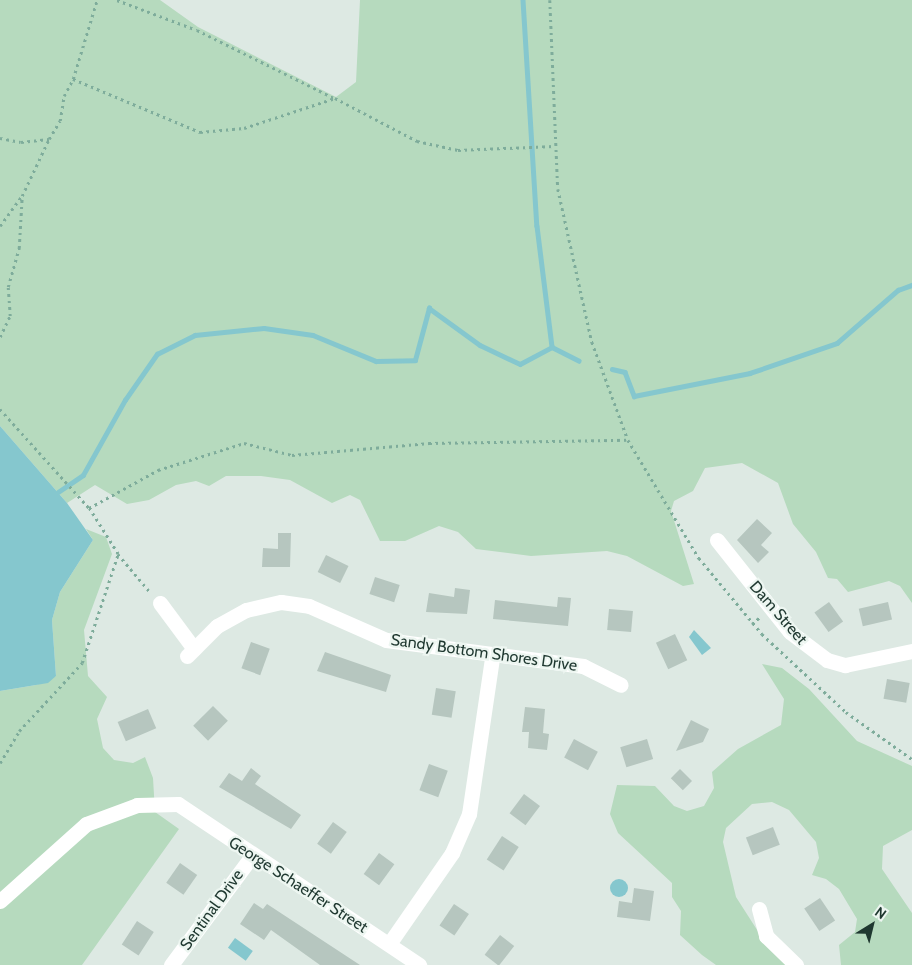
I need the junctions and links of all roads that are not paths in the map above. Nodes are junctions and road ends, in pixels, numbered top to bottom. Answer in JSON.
{"nodes":[{"id":1,"x":717,"y":540,"type":"dead end"},
{"id":2,"x":160,"y":603,"type":"road end"},
{"id":3,"x":912,"y":651,"type":"edge"},
{"id":4,"x":492,"y":658,"type":"junction"},
{"id":5,"x":621,"y":685,"type":"dead end"},
{"id":6,"x":252,"y":856,"type":"junction"},
{"id":7,"x":0,"y":901,"type":"edge"},
{"id":8,"x":759,"y":909,"type":"dead end"},
{"id":9,"x":389,"y":944,"type":"junction"},
{"id":10,"x":171,"y":965,"type":"edge"},
{"id":11,"x":419,"y":965,"type":"edge"},
{"id":12,"x":796,"y":965,"type":"edge"}],
"edges":[{"from":1,"to":3,"type":"street","name":"Dam Street"},
{"from":2,"to":4,"type":"street","name":"Sandy Bottom Shores Drive"},
{"from":4,"to":5,"type":"street","name":"Sandy Bottom Shores Drive"},
{"from":4,"to":9,"type":"street"},
{"from":6,"to":7,"type":"street","name":"George Schaeffer Street"},
{"from":6,"to":9,"type":"street","name":"George Schaeffer Street"},
{"from":6,"to":10,"type":"street","name":"Sentinal Drive"},
{"from":8,"to":12,"type":"street"},
{"from":9,"to":11,"type":"street","name":"George Schaeffer Street"}]}
